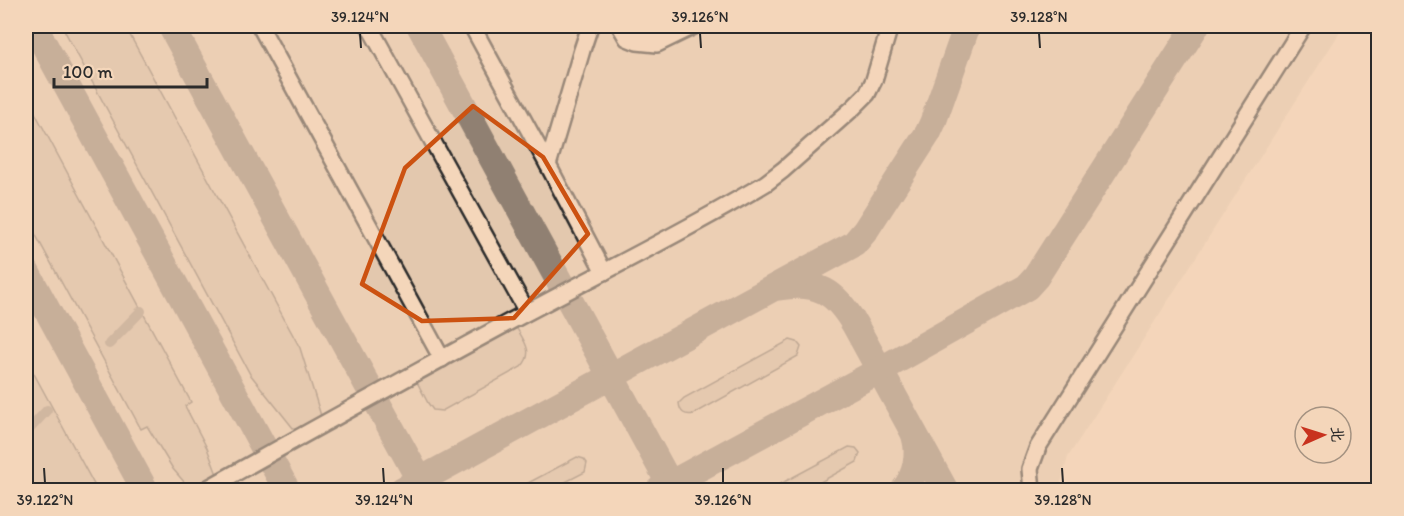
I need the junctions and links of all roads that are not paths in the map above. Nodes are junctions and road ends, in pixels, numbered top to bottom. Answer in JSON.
{"nodes":[{"id":1,"x":260,"y":26,"type":"edge"},
{"id":2,"x":369,"y":26,"type":"edge"},
{"id":3,"x":472,"y":26,"type":"edge"},
{"id":4,"x":590,"y":26,"type":"edge"},
{"id":5,"x":621,"y":26,"type":"edge"},
{"id":6,"x":633,"y":26,"type":"edge"},
{"id":7,"x":670,"y":26,"type":"edge"},
{"id":8,"x":694,"y":26,"type":"edge"},
{"id":9,"x":890,"y":26,"type":"edge"},
{"id":10,"x":1303,"y":26,"type":"edge"},
{"id":11,"x":548,"y":165,"type":"junction"},
{"id":12,"x":604,"y":273,"type":"junction"},
{"id":13,"x":527,"y":312,"type":"junction"},
{"id":14,"x":442,"y":359,"type":"junction"},
{"id":15,"x":205,"y":490,"type":"edge"},
{"id":16,"x":1032,"y":490,"type":"edge"}],
"edges":[{"from":1,"to":14,"type":"lane"},
{"from":2,"to":13,"type":"lane"},
{"from":3,"to":11,"type":"lane"},
{"from":4,"to":11,"type":"lane"},
{"from":5,"to":8,"type":"lane"},
{"from":6,"to":7,"type":"lane"},
{"from":9,"to":12,"type":"lane"},
{"from":10,"to":16,"type":"lane"},
{"from":11,"to":12,"type":"lane"},
{"from":12,"to":13,"type":"lane"},
{"from":13,"to":14,"type":"lane"},
{"from":14,"to":15,"type":"lane"}]}
